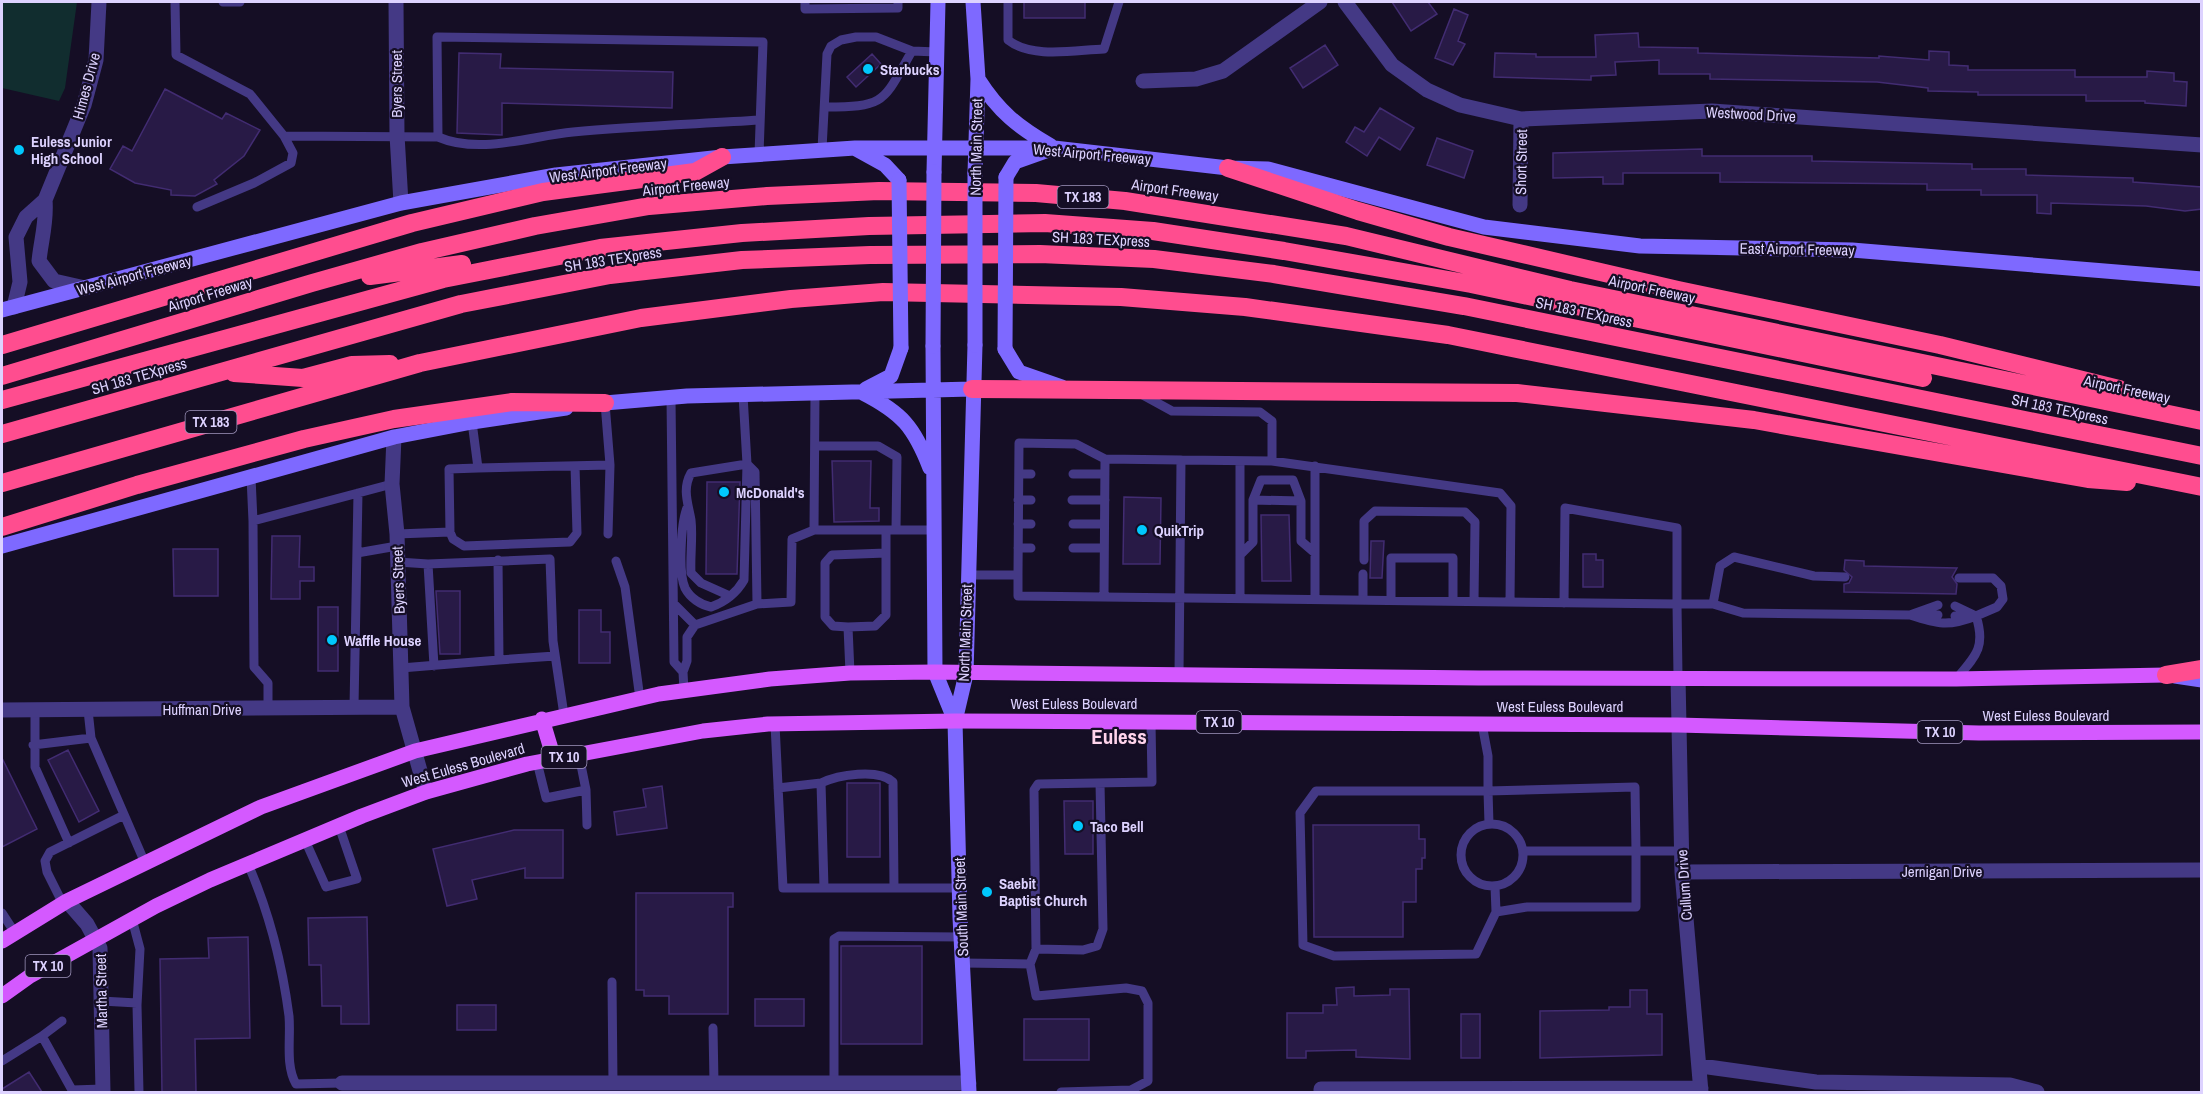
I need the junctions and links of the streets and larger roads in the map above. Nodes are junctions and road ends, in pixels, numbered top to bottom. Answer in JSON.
{"nodes":[{"id":1,"x":99,"y":2,"type":"edge"},
{"id":2,"x":396,"y":2,"type":"edge"},
{"id":3,"x":938,"y":2,"type":"edge"},
{"id":4,"x":972,"y":2,"type":"edge"},
{"id":5,"x":1320,"y":2,"type":"edge"},
{"id":6,"x":1345,"y":2,"type":"edge"},
{"id":7,"x":978,"y":80,"type":"junction"},
{"id":8,"x":1143,"y":81,"type":"dead end"},
{"id":9,"x":1521,"y":119,"type":"junction"},
{"id":10,"x":2202,"y":145,"type":"edge"},
{"id":11,"x":934,"y":147,"type":"junction"},
{"id":12,"x":975,"y":147,"type":"junction"},
{"id":13,"x":855,"y":148,"type":"junction"},
{"id":14,"x":1054,"y":148,"type":"junction"},
{"id":15,"x":722,"y":157,"type":"junction"},
{"id":16,"x":1228,"y":168,"type":"junction"},
{"id":17,"x":45,"y":200,"type":"junction"},
{"id":18,"x":1395,"y":202,"type":"joint"},
{"id":19,"x":401,"y":203,"type":"junction"},
{"id":20,"x":1520,"y":205,"type":"dead end"},
{"id":21,"x":600,"y":248,"type":"junction"},
{"id":22,"x":2202,"y":279,"type":"edge"},
{"id":23,"x":312,"y":283,"type":"junction"},
{"id":24,"x":85,"y":288,"type":"junction"},
{"id":25,"x":8,"y":309,"type":"edge"},
{"id":26,"x":2,"y":345,"type":"edge"},
{"id":27,"x":420,"y":363,"type":"junction"},
{"id":28,"x":220,"y":372,"type":"junction"},
{"id":29,"x":2,"y":376,"type":"edge"},
{"id":30,"x":932,"y":389,"type":"junction"},
{"id":31,"x":972,"y":389,"type":"junction"},
{"id":32,"x":1072,"y":390,"type":"junction"},
{"id":33,"x":860,"y":392,"type":"junction"},
{"id":34,"x":2,"y":400,"type":"edge"},
{"id":35,"x":606,"y":403,"type":"junction"},
{"id":36,"x":2166,"y":415,"type":"junction"},
{"id":37,"x":2202,"y":421,"type":"edge"},
{"id":38,"x":2,"y":434,"type":"edge"},
{"id":39,"x":2202,"y":434,"type":"edge"},
{"id":40,"x":394,"y":437,"type":"junction"},
{"id":41,"x":2202,"y":456,"type":"edge"},
{"id":42,"x":933,"y":476,"type":"junction"},
{"id":43,"x":2,"y":483,"type":"edge"},
{"id":44,"x":2202,"y":487,"type":"edge"},
{"id":45,"x":2,"y":527,"type":"edge"},
{"id":46,"x":2,"y":546,"type":"edge"},
{"id":47,"x":2202,"y":669,"type":"edge"},
{"id":48,"x":936,"y":672,"type":"junction"},
{"id":49,"x":966,"y":674,"type":"junction"},
{"id":50,"x":2166,"y":675,"type":"junction"},
{"id":51,"x":1678,"y":677,"type":"junction"},
{"id":52,"x":2202,"y":680,"type":"edge"},
{"id":53,"x":402,"y":706,"type":"junction"},
{"id":54,"x":2,"y":710,"type":"edge"},
{"id":55,"x":542,"y":719,"type":"junction"},
{"id":56,"x":955,"y":720,"type":"junction"},
{"id":57,"x":1678,"y":725,"type":"junction"},
{"id":58,"x":2202,"y":732,"type":"edge"},
{"id":59,"x":415,"y":751,"type":"junction"},
{"id":60,"x":554,"y":759,"type":"junction"},
{"id":61,"x":426,"y":792,"type":"junction"},
{"id":62,"x":2202,"y":870,"type":"edge"},
{"id":63,"x":1682,"y":872,"type":"junction"},
{"id":64,"x":65,"y":902,"type":"junction"},
{"id":65,"x":8,"y":937,"type":"edge"},
{"id":66,"x":96,"y":939,"type":"junction"},
{"id":67,"x":2,"y":996,"type":"edge"},
{"id":68,"x":1701,"y":1066,"type":"junction"},
{"id":69,"x":342,"y":1083,"type":"road end"},
{"id":70,"x":765,"y":1088,"type":"edge"},
{"id":71,"x":969,"y":1088,"type":"edge"},
{"id":72,"x":1560,"y":1090,"type":"edge"},
{"id":73,"x":1701,"y":1090,"type":"edge"},
{"id":74,"x":103,"y":1091,"type":"edge"},
{"id":75,"x":1321,"y":1091,"type":"edge"},
{"id":76,"x":2037,"y":1092,"type":"edge"}],
"edges":[{"from":1,"to":17,"type":"street","name":"Himes Drive"},
{"from":2,"to":19,"type":"street","name":"Byers Street"},
{"from":3,"to":11,"type":"main road","name":"North Main Street"},
{"from":4,"to":7,"type":"main road","name":"North Main Street"},
{"from":5,"to":8,"type":"street"},
{"from":6,"to":9,"type":"street","name":"Westwood Drive"},
{"from":7,"to":12,"type":"main road","name":"North Main Street"},
{"from":7,"to":14,"type":"main road"},
{"from":9,"to":10,"type":"street","name":"Westwood Drive"},
{"from":9,"to":20,"type":"street","name":"Short Street"},
{"from":11,"to":12,"type":"main road","name":"West Airport Freeway"},
{"from":11,"to":13,"type":"main road","name":"West Airport Freeway"},
{"from":11,"to":30,"type":"main road","name":"North Main Street","bridge":true},
{"from":12,"to":14,"type":"main road","name":"West Airport Freeway"},
{"from":12,"to":31,"type":"main road","name":"North Main Street","bridge":true},
{"from":13,"to":15,"type":"main road","name":"West Airport Freeway"},
{"from":13,"to":33,"type":"main road","bridge":true},
{"from":14,"to":16,"type":"main road","name":"West Airport Freeway"},
{"from":14,"to":32,"type":"main road","bridge":true},
{"from":15,"to":19,"type":"main road","name":"West Airport Freeway"},
{"from":15,"to":26,"type":"highway"},
{"from":16,"to":18,"type":"main road","name":"West Airport Freeway"},
{"from":16,"to":36,"type":"highway"},
{"from":17,"to":24,"type":"street","name":"Himes Drive"},
{"from":17,"to":25,"type":"street","name":"Himes Drive"},
{"from":18,"to":22,"type":"main road","name":"East Airport Freeway"},
{"from":19,"to":24,"type":"main road","name":"West Airport Freeway"},
{"from":21,"to":23,"type":"highway"},
{"from":21,"to":34,"type":"highway","name":"SH 183 TEXpress"},
{"from":21,"to":39,"type":"highway","name":"SH 183 TEXpress"},
{"from":23,"to":29,"type":"highway","name":"Airport Freeway","number":"TX 183"},
{"from":23,"to":36,"type":"highway","name":"Airport Freeway","number":"TX 183"},
{"from":24,"to":25,"type":"main road","name":"West Airport Freeway"},
{"from":27,"to":28,"type":"highway"},
{"from":27,"to":43,"type":"highway","number":"TX 183"},
{"from":27,"to":44,"type":"highway","number":"TX 183"},
{"from":28,"to":38,"type":"highway","name":"SH 183 TEXpress"},
{"from":28,"to":41,"type":"highway","name":"SH 183 TEXpress"},
{"from":30,"to":31,"type":"main road"},
{"from":30,"to":33,"type":"main road"},
{"from":30,"to":42,"type":"main road","name":"North Main Street"},
{"from":31,"to":32,"type":"highway"},
{"from":31,"to":49,"type":"main road","name":"North Main Street"},
{"from":32,"to":44,"type":"highway"},
{"from":33,"to":35,"type":"main road"},
{"from":33,"to":42,"type":"main road"},
{"from":35,"to":40,"type":"main road"},
{"from":35,"to":45,"type":"highway"},
{"from":36,"to":37,"type":"highway","name":"Airport Freeway","number":"TX 183"},
{"from":40,"to":46,"type":"main road"},
{"from":40,"to":53,"type":"street","name":"Byers Street"},
{"from":42,"to":48,"type":"main road","name":"North Main Street"},
{"from":47,"to":50,"type":"highway"},
{"from":48,"to":49,"type":"main road","name":"West Euless Boulevard"},
{"from":48,"to":55,"type":"main road","name":"West Euless Boulevard"},
{"from":48,"to":56,"type":"main road","name":"North Main Street"},
{"from":49,"to":51,"type":"main road","name":"West Euless Boulevard"},
{"from":49,"to":56,"type":"main road","name":"North Main Street"},
{"from":50,"to":51,"type":"main road","name":"West Euless Boulevard"},
{"from":50,"to":52,"type":"main road","name":"West Euless Boulevard"},
{"from":51,"to":57,"type":"street","name":"Cullum Drive"},
{"from":53,"to":54,"type":"street","name":"Huffman Drive"},
{"from":53,"to":59,"type":"street","name":"Byers Street"},
{"from":55,"to":59,"type":"main road","name":"West Euless Boulevard"},
{"from":55,"to":60,"type":"main road"},
{"from":56,"to":57,"type":"main road","name":"West Euless Boulevard","number":"TX 10"},
{"from":56,"to":60,"type":"main road","name":"West Euless Boulevard","number":"TX 10"},
{"from":56,"to":71,"type":"main road","name":"South Main Street"},
{"from":57,"to":58,"type":"main road","name":"West Euless Boulevard","number":"TX 10"},
{"from":57,"to":63,"type":"street","name":"Cullum Drive"},
{"from":59,"to":61,"type":"street","name":"Byers Street"},
{"from":59,"to":64,"type":"main road","name":"West Euless Boulevard"},
{"from":60,"to":61,"type":"main road","name":"West Euless Boulevard","number":"TX 10"},
{"from":61,"to":66,"type":"main road","name":"West Euless Boulevard","number":"TX 10"},
{"from":62,"to":63,"type":"street","name":"Jernigan Drive"},
{"from":63,"to":68,"type":"street","name":"Cullum Drive"},
{"from":64,"to":65,"type":"main road","name":"West Euless Boulevard"},
{"from":64,"to":66,"type":"street","name":"Martha Street"},
{"from":66,"to":67,"type":"main road","name":"West Euless Boulevard","number":"TX 10"},
{"from":66,"to":74,"type":"street","name":"Martha Street"},
{"from":68,"to":73,"type":"street","name":"Cullum Drive"},
{"from":68,"to":76,"type":"street"},
{"from":69,"to":70,"type":"street"},
{"from":70,"to":71,"type":"street"},
{"from":72,"to":73,"type":"street"},
{"from":72,"to":75,"type":"street"}]}
